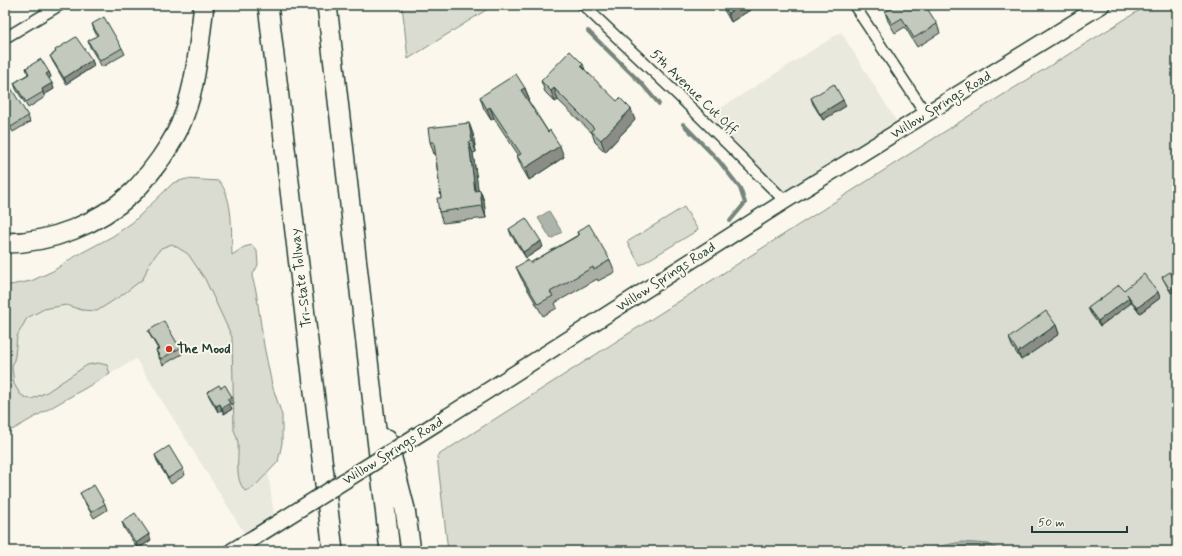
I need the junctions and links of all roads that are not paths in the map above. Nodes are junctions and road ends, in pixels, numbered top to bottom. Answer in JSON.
{"nodes":[{"id":1,"x":60,"y":5,"type":"edge"},
{"id":2,"x":204,"y":5,"type":"edge"},
{"id":3,"x":268,"y":5,"type":"edge"},
{"id":4,"x":327,"y":5,"type":"edge"},
{"id":5,"x":583,"y":5,"type":"edge"},
{"id":6,"x":854,"y":5,"type":"edge"},
{"id":7,"x":1102,"y":5,"type":"edge"},
{"id":8,"x":5,"y":38,"type":"edge"},
{"id":9,"x":926,"y":114,"type":"junction"},
{"id":10,"x":785,"y":201,"type":"junction"},
{"id":11,"x":5,"y":243,"type":"edge"},
{"id":12,"x":370,"y":375,"type":"junction"},
{"id":13,"x":232,"y":551,"type":"edge"},
{"id":14,"x":333,"y":551,"type":"edge"},
{"id":15,"x":390,"y":551,"type":"edge"},
{"id":16,"x":411,"y":551,"type":"edge"}],
"edges":[{"from":1,"to":8,"type":"street"},
{"from":2,"to":11,"type":"highway"},
{"from":3,"to":14,"type":"highway","name":"Tri-State Tollway"},
{"from":4,"to":12,"type":"highway"},
{"from":5,"to":10,"type":"street","name":"5th Avenue Cut Off"},
{"from":6,"to":9,"type":"street"},
{"from":7,"to":9,"type":"main road","name":"Willow Springs Road"},
{"from":9,"to":10,"type":"main road","name":"Willow Springs Road"},
{"from":10,"to":13,"type":"main road","name":"Willow Springs Road","bridge":true},
{"from":12,"to":15,"type":"highway"},
{"from":12,"to":16,"type":"highway"}]}
